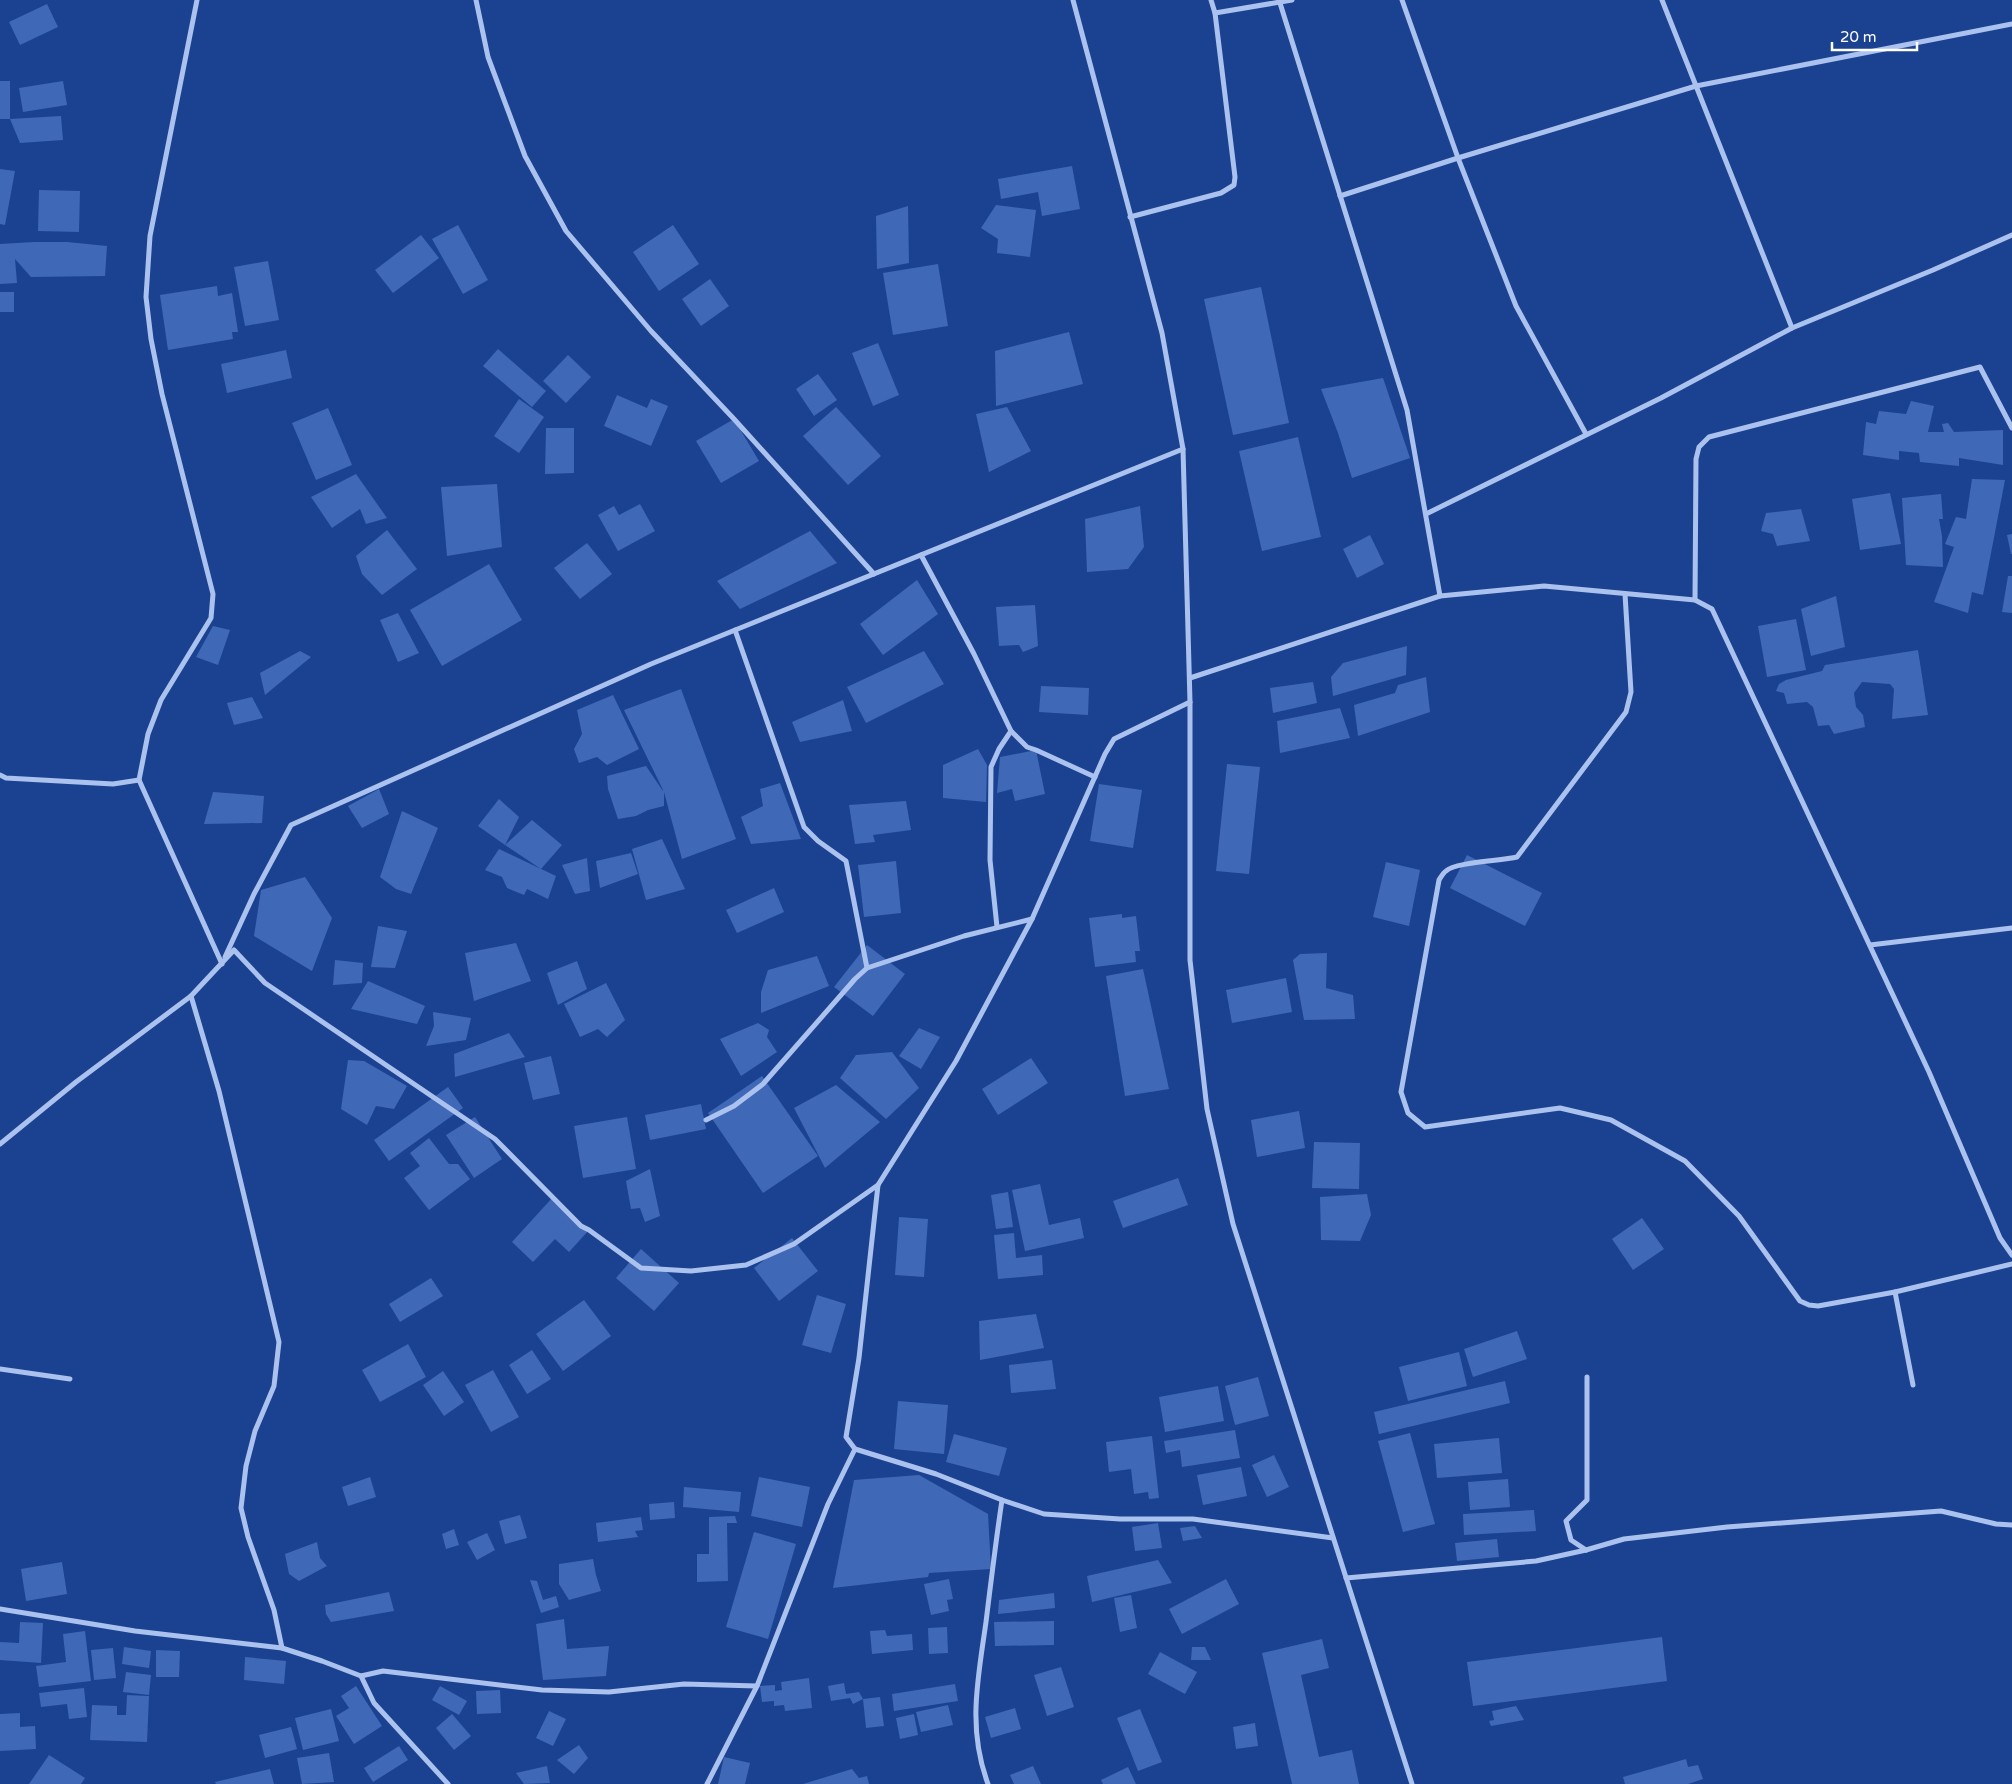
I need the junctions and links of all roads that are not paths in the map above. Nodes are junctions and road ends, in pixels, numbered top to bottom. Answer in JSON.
{"nodes":[{"id":1,"x":197,"y":0,"type":"edge"},
{"id":2,"x":476,"y":0,"type":"edge"},
{"id":3,"x":1073,"y":0,"type":"edge"},
{"id":4,"x":1211,"y":0,"type":"edge"},
{"id":5,"x":1292,"y":0,"type":"edge"},
{"id":6,"x":1402,"y":0,"type":"edge"},
{"id":7,"x":1662,"y":0,"type":"edge"},
{"id":8,"x":1280,"y":3,"type":"junction"},
{"id":9,"x":1215,"y":13,"type":"junction"},
{"id":10,"x":2012,"y":24,"type":"edge"},
{"id":11,"x":1696,"y":86,"type":"junction"},
{"id":12,"x":1458,"y":158,"type":"junction"},
{"id":13,"x":1340,"y":196,"type":"junction"},
{"id":14,"x":1130,"y":217,"type":"junction"},
{"id":15,"x":2012,"y":235,"type":"edge"},
{"id":16,"x":1792,"y":328,"type":"junction"},
{"id":17,"x":2012,"y":428,"type":"edge"},
{"id":18,"x":1586,"y":434,"type":"junction"},
{"id":19,"x":1183,"y":449,"type":"junction"},
{"id":20,"x":1426,"y":514,"type":"junction"},
{"id":21,"x":921,"y":555,"type":"junction"},
{"id":22,"x":874,"y":574,"type":"junction"},
{"id":23,"x":1625,"y":594,"type":"junction"},
{"id":24,"x":1440,"y":596,"type":"junction"},
{"id":25,"x":1695,"y":600,"type":"junction"},
{"id":26,"x":735,"y":630,"type":"junction"},
{"id":27,"x":1190,"y":678,"type":"junction"},
{"id":28,"x":1190,"y":702,"type":"junction"},
{"id":29,"x":1012,"y":731,"type":"junction"},
{"id":30,"x":0,"y":775,"type":"edge"},
{"id":31,"x":1095,"y":777,"type":"junction"},
{"id":32,"x":139,"y":780,"type":"junction"},
{"id":33,"x":1032,"y":919,"type":"junction"},
{"id":34,"x":997,"y":927,"type":"junction"},
{"id":35,"x":2012,"y":928,"type":"edge"},
{"id":36,"x":1870,"y":945,"type":"junction"},
{"id":37,"x":222,"y":964,"type":"junction"},
{"id":38,"x":868,"y":968,"type":"junction"},
{"id":39,"x":190,"y":996,"type":"junction"},
{"id":40,"x":706,"y":1120,"type":"dead end"},
{"id":41,"x":1,"y":1141,"type":"edge"},
{"id":42,"x":878,"y":1185,"type":"junction"},
{"id":43,"x":2012,"y":1255,"type":"edge"},
{"id":44,"x":2012,"y":1264,"type":"edge"},
{"id":45,"x":1895,"y":1292,"type":"junction"},
{"id":46,"x":0,"y":1369,"type":"edge"},
{"id":47,"x":1588,"y":1377,"type":"dead end"},
{"id":48,"x":70,"y":1379,"type":"dead end"},
{"id":49,"x":1913,"y":1385,"type":"dead end"},
{"id":50,"x":855,"y":1449,"type":"junction"},
{"id":51,"x":1002,"y":1500,"type":"junction"},
{"id":52,"x":2012,"y":1525,"type":"edge"},
{"id":53,"x":1333,"y":1538,"type":"junction"},
{"id":54,"x":1586,"y":1550,"type":"junction"},
{"id":55,"x":1346,"y":1578,"type":"junction"},
{"id":56,"x":0,"y":1609,"type":"edge"},
{"id":57,"x":282,"y":1648,"type":"junction"},
{"id":58,"x":361,"y":1676,"type":"junction"},
{"id":59,"x":757,"y":1686,"type":"junction"},
{"id":60,"x":448,"y":1784,"type":"edge"},
{"id":61,"x":707,"y":1784,"type":"edge"},
{"id":62,"x":988,"y":1784,"type":"edge"},
{"id":63,"x":1412,"y":1784,"type":"edge"}],
"edges":[{"from":1,"to":32,"type":"street"},
{"from":2,"to":22,"type":"street"},
{"from":3,"to":14,"type":"street"},
{"from":4,"to":9,"type":"street"},
{"from":5,"to":8,"type":"street"},
{"from":6,"to":12,"type":"street"},
{"from":7,"to":11,"type":"street"},
{"from":8,"to":9,"type":"street"},
{"from":8,"to":13,"type":"street"},
{"from":9,"to":14,"type":"street"},
{"from":10,"to":11,"type":"street"},
{"from":11,"to":12,"type":"street"},
{"from":11,"to":16,"type":"street"},
{"from":12,"to":13,"type":"street"},
{"from":12,"to":18,"type":"street"},
{"from":13,"to":20,"type":"street"},
{"from":14,"to":19,"type":"street"},
{"from":15,"to":16,"type":"street"},
{"from":16,"to":18,"type":"street"},
{"from":17,"to":25,"type":"street"},
{"from":18,"to":20,"type":"street"},
{"from":19,"to":21,"type":"street"},
{"from":19,"to":27,"type":"street"},
{"from":20,"to":24,"type":"street"},
{"from":21,"to":22,"type":"street"},
{"from":21,"to":29,"type":"street"},
{"from":22,"to":26,"type":"street"},
{"from":23,"to":24,"type":"street"},
{"from":23,"to":25,"type":"street"},
{"from":23,"to":45,"type":"street"},
{"from":24,"to":27,"type":"street"},
{"from":25,"to":36,"type":"street"},
{"from":26,"to":37,"type":"street"},
{"from":26,"to":38,"type":"street"},
{"from":27,"to":28,"type":"street"},
{"from":28,"to":31,"type":"street"},
{"from":28,"to":53,"type":"street"},
{"from":29,"to":31,"type":"street"},
{"from":29,"to":34,"type":"street"},
{"from":30,"to":32,"type":"street"},
{"from":31,"to":33,"type":"street"},
{"from":32,"to":37,"type":"street"},
{"from":33,"to":34,"type":"street"},
{"from":33,"to":42,"type":"street"},
{"from":34,"to":38,"type":"street"},
{"from":35,"to":36,"type":"street"},
{"from":36,"to":43,"type":"street"},
{"from":37,"to":39,"type":"street"},
{"from":37,"to":42,"type":"street"},
{"from":38,"to":40,"type":"street"},
{"from":39,"to":41,"type":"street"},
{"from":39,"to":57,"type":"street"},
{"from":42,"to":50,"type":"street"},
{"from":44,"to":45,"type":"street"},
{"from":45,"to":49,"type":"street"},
{"from":46,"to":48,"type":"street"},
{"from":47,"to":54,"type":"street"},
{"from":50,"to":51,"type":"street"},
{"from":50,"to":59,"type":"street"},
{"from":51,"to":53,"type":"street"},
{"from":51,"to":62,"type":"street"},
{"from":52,"to":54,"type":"street"},
{"from":53,"to":55,"type":"street"},
{"from":54,"to":55,"type":"street"},
{"from":55,"to":63,"type":"street"},
{"from":56,"to":57,"type":"street"},
{"from":57,"to":58,"type":"street"},
{"from":58,"to":59,"type":"street"},
{"from":58,"to":60,"type":"street"},
{"from":59,"to":61,"type":"street"}]}
